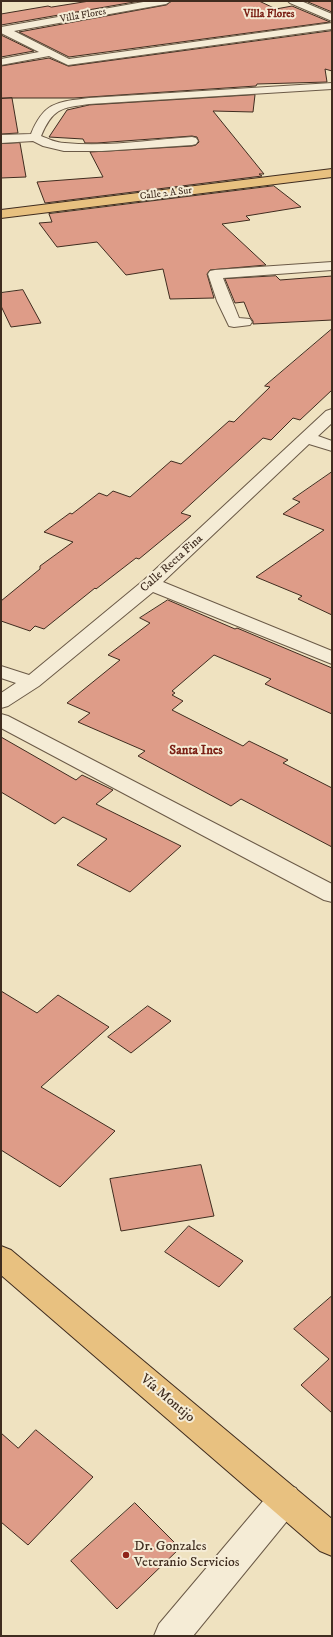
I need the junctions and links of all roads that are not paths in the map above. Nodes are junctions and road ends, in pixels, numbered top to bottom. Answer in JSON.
{"nodes":[{"id":1,"x":166,"y":1,"type":"edge"},
{"id":2,"x":293,"y":1,"type":"edge"},
{"id":3,"x":147,"y":2,"type":"edge"},
{"id":4,"x":332,"y":18,"type":"edge"},
{"id":5,"x":332,"y":26,"type":"edge"},
{"id":6,"x":2,"y":30,"type":"edge"},
{"id":7,"x":50,"y":53,"type":"junction"},
{"id":8,"x":1,"y":62,"type":"edge"},
{"id":9,"x":68,"y":62,"type":"junction"},
{"id":10,"x":84,"y":72,"type":"dead end"},
{"id":11,"x":332,"y":86,"type":"edge"},
{"id":12,"x":35,"y":137,"type":"junction"},
{"id":13,"x":1,"y":139,"type":"edge"},
{"id":14,"x":192,"y":140,"type":"dead end"},
{"id":15,"x":332,"y":173,"type":"edge"},
{"id":16,"x":1,"y":214,"type":"edge"},
{"id":17,"x":332,"y":266,"type":"edge"},
{"id":18,"x":245,"y":322,"type":"dead end"},
{"id":19,"x":332,"y":414,"type":"edge"},
{"id":20,"x":307,"y":438,"type":"junction"},
{"id":21,"x":332,"y":446,"type":"edge"},
{"id":22,"x":151,"y":584,"type":"junction"},
{"id":23,"x":332,"y":658,"type":"edge"},
{"id":24,"x":1,"y":672,"type":"edge"},
{"id":25,"x":32,"y":682,"type":"junction"},
{"id":26,"x":1,"y":702,"type":"edge"},
{"id":27,"x":1,"y":720,"type":"edge"},
{"id":28,"x":332,"y":894,"type":"edge"},
{"id":29,"x":1,"y":1258,"type":"edge"},
{"id":30,"x":285,"y":1499,"type":"junction"},
{"id":31,"x":332,"y":1540,"type":"edge"},
{"id":32,"x":171,"y":1636,"type":"edge"}],
"edges":[{"from":1,"to":3,"type":"street","name":"Villa Flores"},
{"from":2,"to":4,"type":"street"},
{"from":3,"to":6,"type":"street","name":"Villa Flores"},
{"from":5,"to":9,"type":"street"},
{"from":6,"to":7,"type":"street"},
{"from":7,"to":8,"type":"street"},
{"from":7,"to":9,"type":"street"},
{"from":9,"to":10,"type":"street"},
{"from":11,"to":12,"type":"street"},
{"from":12,"to":13,"type":"street"},
{"from":12,"to":14,"type":"street"},
{"from":15,"to":16,"type":"main road","name":"Calle 2 A Sur"},
{"from":17,"to":18,"type":"street"},
{"from":19,"to":20,"type":"street","name":"Calle Recta Fina"},
{"from":20,"to":21,"type":"street"},
{"from":20,"to":22,"type":"street","name":"Calle Recta Fina"},
{"from":22,"to":23,"type":"street"},
{"from":22,"to":25,"type":"street","name":"Calle Recta Fina"},
{"from":24,"to":25,"type":"street"},
{"from":25,"to":26,"type":"street","name":"Calle Recta Fina"},
{"from":27,"to":28,"type":"street"},
{"from":29,"to":30,"type":"main road","name":"Vía Montijo"},
{"from":30,"to":31,"type":"main road","name":"Vía Montijo"},
{"from":30,"to":32,"type":"street"}]}
